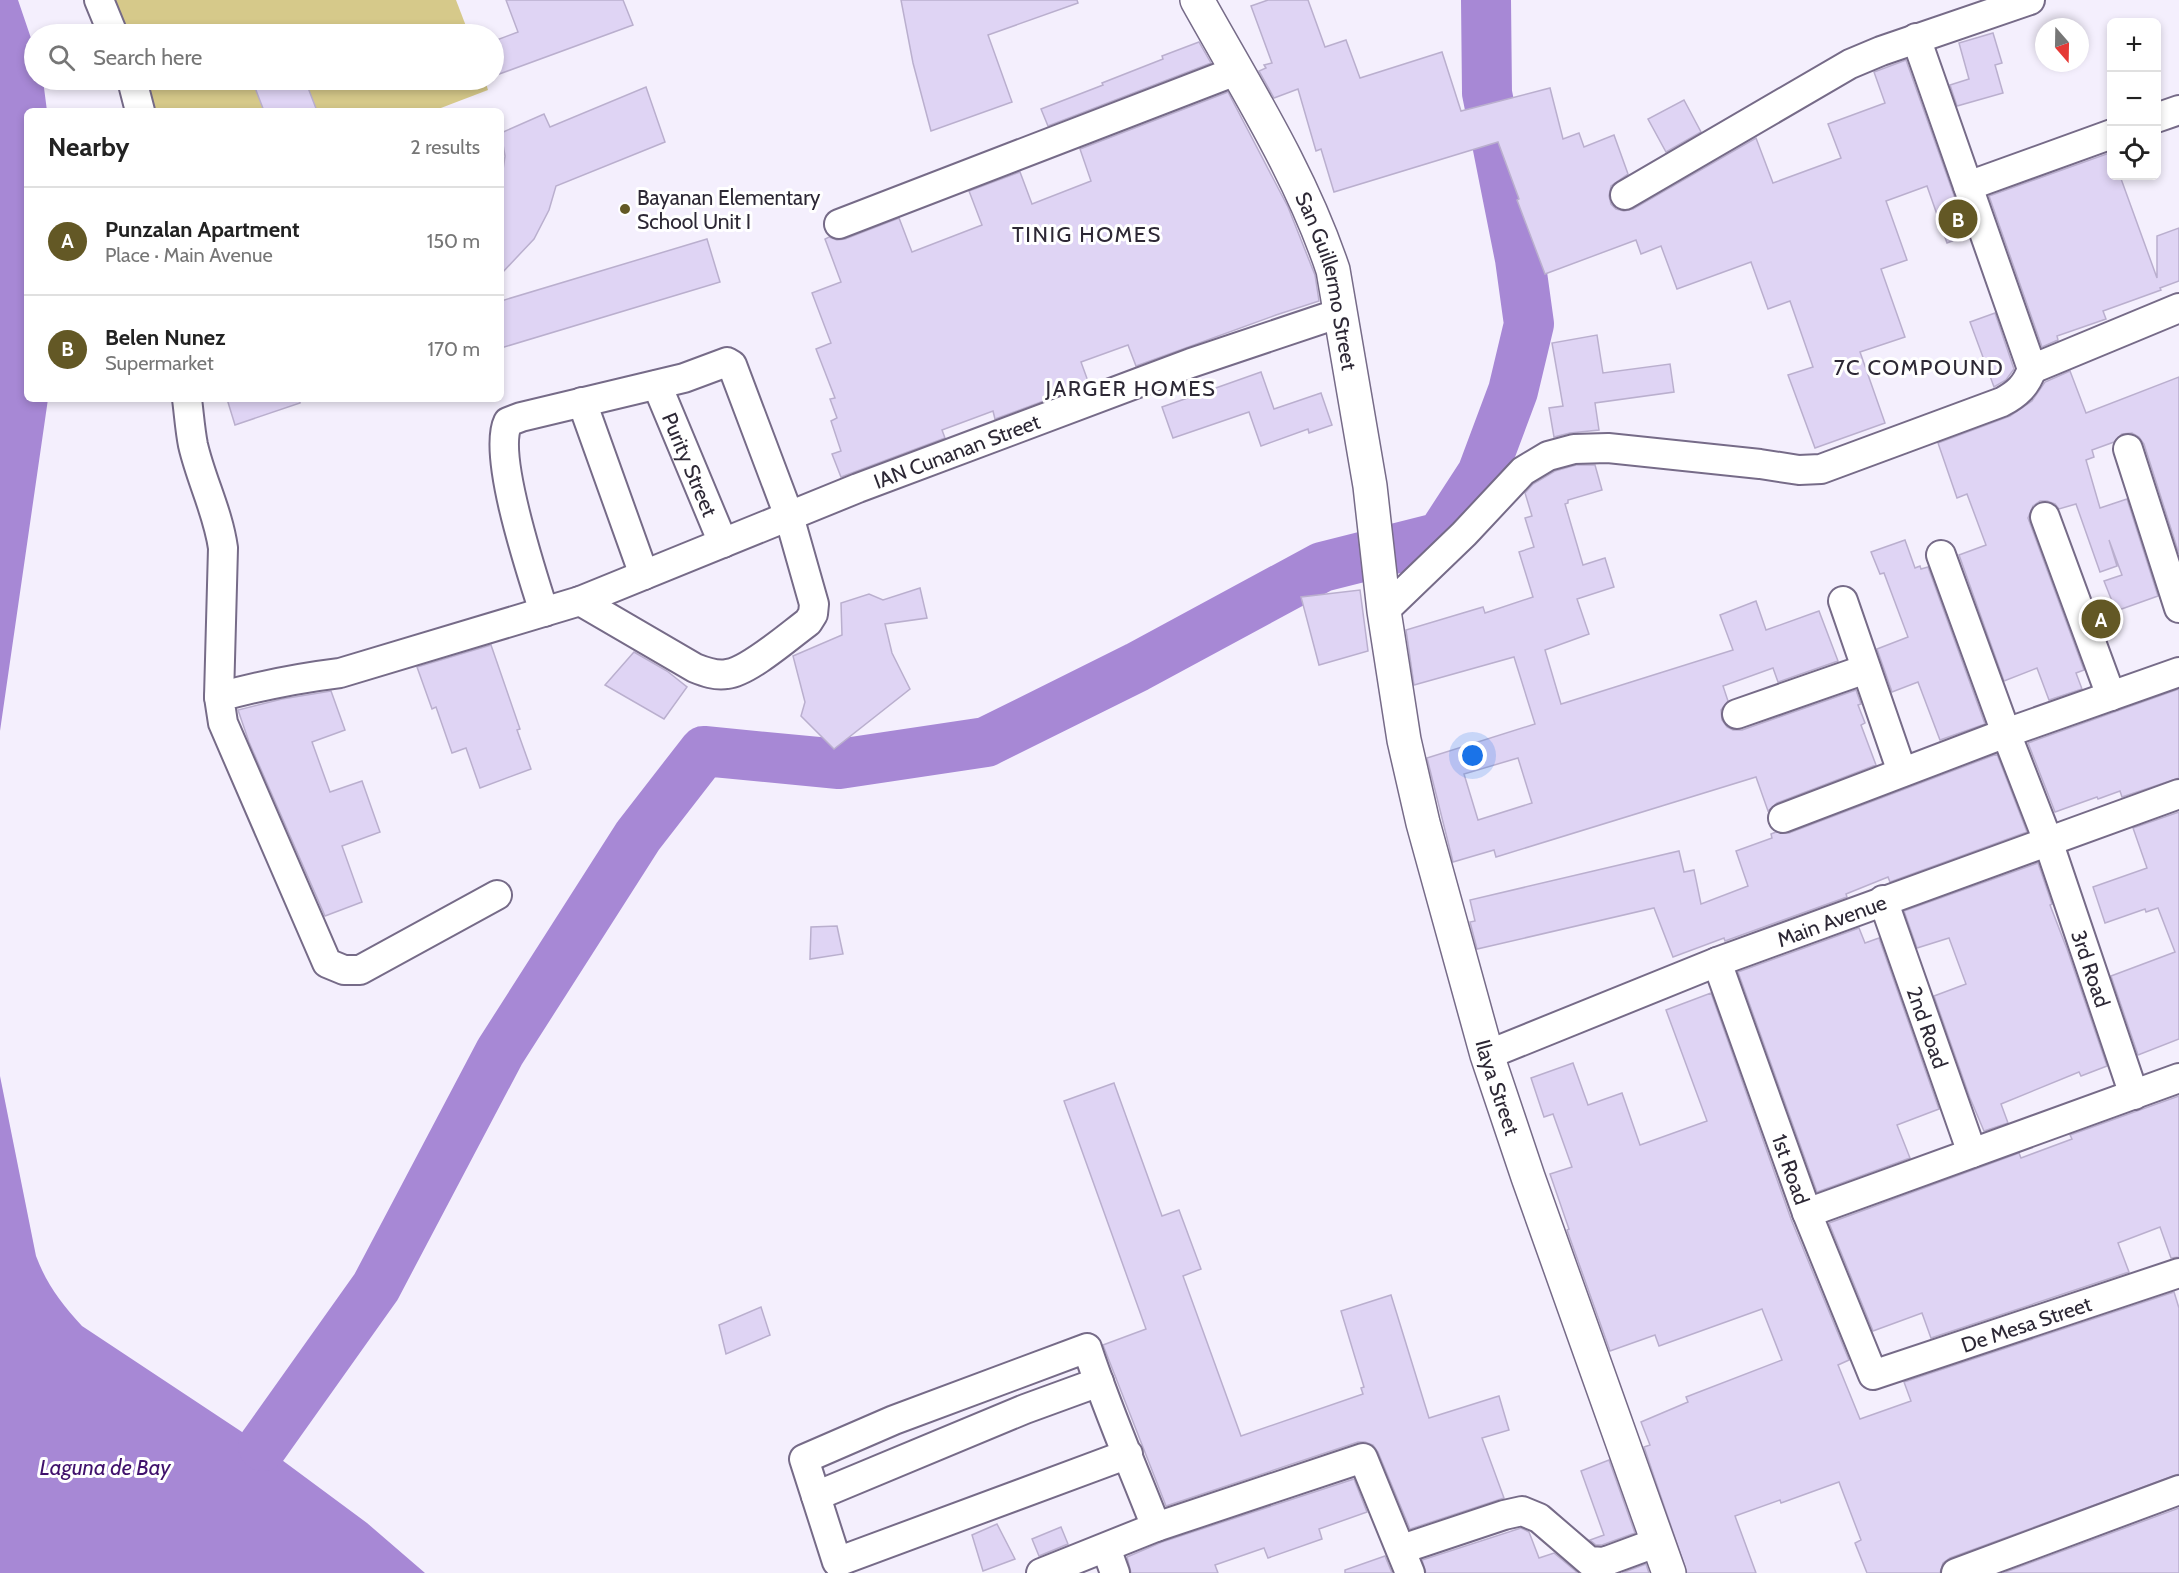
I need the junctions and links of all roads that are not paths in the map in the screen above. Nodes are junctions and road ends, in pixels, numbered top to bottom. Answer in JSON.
{"nodes":[{"id":1,"x":99,"y":0,"type":"edge"},
{"id":2,"x":1197,"y":0,"type":"edge"},
{"id":3,"x":2030,"y":0,"type":"edge"},
{"id":4,"x":109,"y":24,"type":"edge"},
{"id":5,"x":1916,"y":38,"type":"junction"},
{"id":6,"x":1236,"y":70,"type":"junction"},
{"id":7,"x":135,"y":90,"type":"edge"},
{"id":8,"x":139,"y":108,"type":"edge"},
{"id":9,"x":2179,"y":110,"type":"edge"},
{"id":10,"x":2161,"y":117,"type":"edge"},
{"id":11,"x":2107,"y":136,"type":"edge"},
{"id":12,"x":1968,"y":186,"type":"junction"},
{"id":13,"x":1625,"y":195,"type":"dead end"},
{"id":14,"x":839,"y":224,"type":"dead end"},
{"id":15,"x":2179,"y":308,"type":"edge"},
{"id":16,"x":1340,"y":313,"type":"junction"},
{"id":17,"x":2032,"y":369,"type":"junction"},
{"id":18,"x":657,"y":385,"type":"junction"},
{"id":19,"x":187,"y":402,"type":"edge"},
{"id":20,"x":582,"y":402,"type":"junction"},
{"id":21,"x":2128,"y":449,"type":"dead end"},
{"id":22,"x":789,"y":516,"type":"junction"},
{"id":23,"x":2045,"y":517,"type":"dead end"},
{"id":24,"x":723,"y":543,"type":"junction"},
{"id":25,"x":1941,"y":555,"type":"dead end"},
{"id":26,"x":644,"y":575,"type":"junction"},
{"id":27,"x":1383,"y":600,"type":"junction"},
{"id":28,"x":580,"y":601,"type":"junction"},
{"id":29,"x":1843,"y":601,"type":"dead end"},
{"id":30,"x":2179,"y":608,"type":"edge"},
{"id":31,"x":544,"y":612,"type":"junction"},
{"id":32,"x":1866,"y":669,"type":"junction"},
{"id":33,"x":2179,"y":672,"type":"edge"},
{"id":34,"x":2111,"y":696,"type":"junction"},
{"id":35,"x":219,"y":697,"type":"junction"},
{"id":36,"x":1737,"y":714,"type":"dead end"},
{"id":37,"x":2006,"y":734,"type":"junction"},
{"id":38,"x":1902,"y":772,"type":"junction"},
{"id":39,"x":2179,"y":794,"type":"edge"},
{"id":40,"x":1783,"y":818,"type":"dead end"},
{"id":41,"x":2048,"y":841,"type":"junction"},
{"id":42,"x":497,"y":895,"type":"dead end"},
{"id":43,"x":1883,"y":900,"type":"junction"},
{"id":44,"x":1717,"y":962,"type":"junction"},
{"id":45,"x":1487,"y":1055,"type":"junction"},
{"id":46,"x":2179,"y":1078,"type":"edge"},
{"id":47,"x":2134,"y":1095,"type":"junction"},
{"id":48,"x":1972,"y":1153,"type":"junction"},
{"id":49,"x":1807,"y":1213,"type":"junction"},
{"id":50,"x":2179,"y":1273,"type":"edge"},
{"id":51,"x":1874,"y":1375,"type":"joint"},
{"id":52,"x":1099,"y":1382,"type":"junction"},
{"id":53,"x":1128,"y":1455,"type":"junction"},
{"id":54,"x":2179,"y":1490,"type":"edge"},
{"id":55,"x":816,"y":1496,"type":"junction"},
{"id":56,"x":1156,"y":1527,"type":"junction"},
{"id":57,"x":1658,"y":1542,"type":"junction"},
{"id":58,"x":1110,"y":1560,"type":"edge"},
{"id":59,"x":1406,"y":1561,"type":"edge"},
{"id":60,"x":1041,"y":1573,"type":"edge"},
{"id":61,"x":1669,"y":1573,"type":"edge"},
{"id":62,"x":1956,"y":1573,"type":"edge"}],
"edges":[{"from":1,"to":4,"type":"street"},
{"from":2,"to":6,"type":"main road","name":"San Guillermo Street"},
{"from":3,"to":5,"type":"street"},
{"from":5,"to":12,"type":"street"},
{"from":5,"to":13,"type":"street"},
{"from":6,"to":14,"type":"street"},
{"from":6,"to":16,"type":"main road","name":"San Guillermo Street"},
{"from":7,"to":8,"type":"street"},
{"from":9,"to":10,"type":"street"},
{"from":11,"to":12,"type":"street"},
{"from":12,"to":17,"type":"street"},
{"from":15,"to":17,"type":"street"},
{"from":16,"to":22,"type":"street","name":"IAN Cunanan Street"},
{"from":16,"to":27,"type":"main road","name":"San Guillermo Street"},
{"from":17,"to":27,"type":"street"},
{"from":18,"to":20,"type":"street"},
{"from":18,"to":22,"type":"street"},
{"from":18,"to":24,"type":"street","name":"Purity Street"},
{"from":19,"to":35,"type":"street"},
{"from":20,"to":26,"type":"street"},
{"from":20,"to":31,"type":"street"},
{"from":21,"to":30,"type":"street"},
{"from":22,"to":24,"type":"street","name":"IAN Cunanan Street"},
{"from":22,"to":28,"type":"street"},
{"from":23,"to":34,"type":"street"},
{"from":24,"to":26,"type":"street","name":"IAN Cunanan Street"},
{"from":25,"to":37,"type":"street","name":"3rd Road"},
{"from":26,"to":28,"type":"street","name":"IAN Cunanan Street"},
{"from":27,"to":45,"type":"main road","name":"Ilaya Street"},
{"from":28,"to":31,"type":"street","name":"IAN Cunanan Street"},
{"from":29,"to":32,"type":"street"},
{"from":31,"to":35,"type":"street","name":"IAN Cunanan Street"},
{"from":32,"to":36,"type":"street"},
{"from":32,"to":38,"type":"street"},
{"from":33,"to":34,"type":"street"},
{"from":34,"to":37,"type":"street"},
{"from":35,"to":42,"type":"street"},
{"from":37,"to":38,"type":"street"},
{"from":37,"to":41,"type":"street","name":"3rd Road"},
{"from":38,"to":40,"type":"street"},
{"from":39,"to":41,"type":"street","name":"Main Avenue"},
{"from":41,"to":43,"type":"street","name":"Main Avenue"},
{"from":41,"to":47,"type":"street","name":"3rd Road"},
{"from":43,"to":44,"type":"street","name":"Main Avenue"},
{"from":43,"to":48,"type":"street","name":"2nd Road"},
{"from":44,"to":45,"type":"street","name":"Main Avenue"},
{"from":44,"to":49,"type":"street","name":"1st Road"},
{"from":45,"to":57,"type":"main road","name":"Ilaya Street"},
{"from":46,"to":47,"type":"street"},
{"from":47,"to":48,"type":"street"},
{"from":48,"to":49,"type":"street"},
{"from":49,"to":51,"type":"street","name":"1st Road"},
{"from":50,"to":51,"type":"street","name":"De Mesa Street"},
{"from":52,"to":53,"type":"street"},
{"from":52,"to":55,"type":"street"},
{"from":52,"to":55,"type":"street"},
{"from":53,"to":55,"type":"street"},
{"from":53,"to":56,"type":"street"},
{"from":54,"to":62,"type":"street"},
{"from":56,"to":58,"type":"street"},
{"from":56,"to":59,"type":"street"},
{"from":57,"to":59,"type":"street"},
{"from":57,"to":61,"type":"main road","name":"Ilaya Street"},
{"from":58,"to":60,"type":"street"}]}
